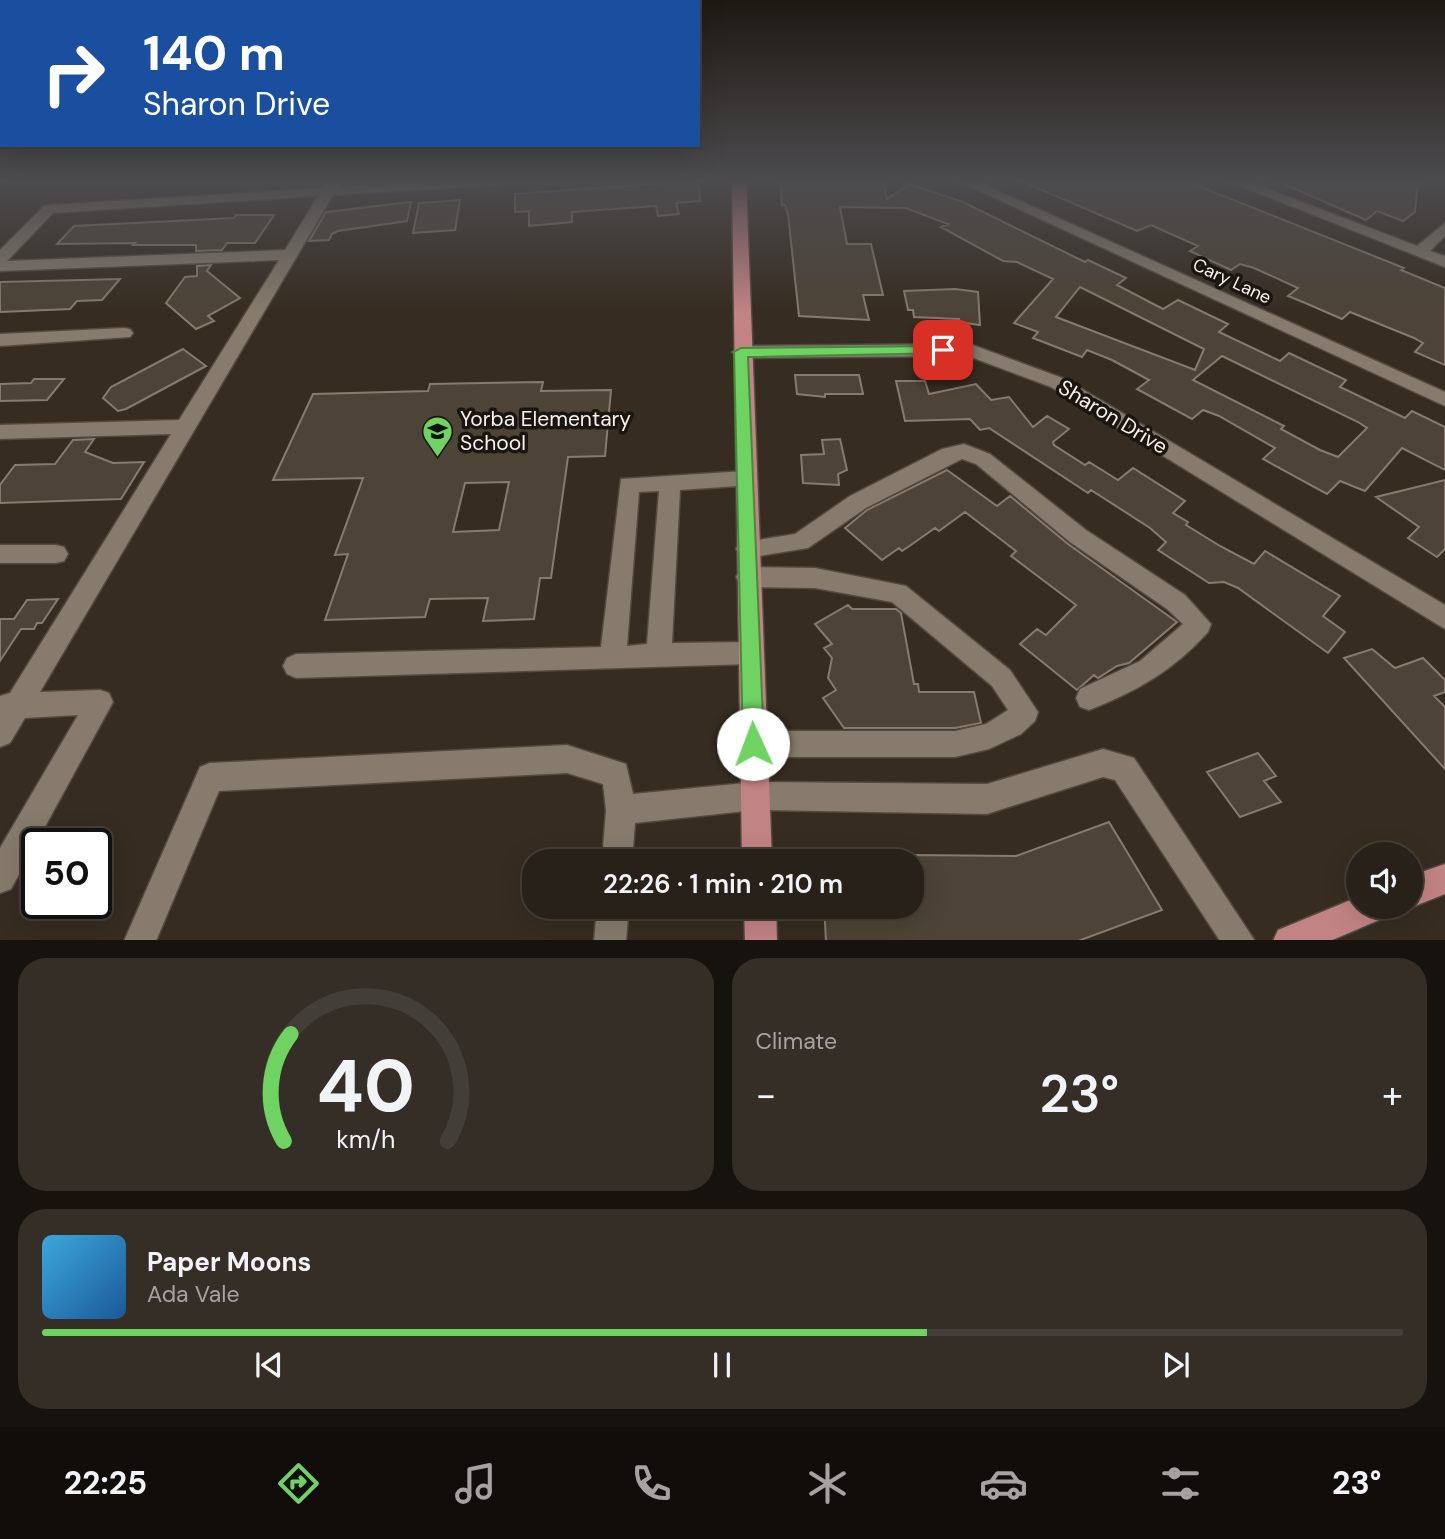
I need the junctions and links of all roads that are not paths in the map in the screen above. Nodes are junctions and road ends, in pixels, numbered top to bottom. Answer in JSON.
{"nodes":[{"id":1,"x":33,"y":225,"type":"edge"},
{"id":2,"x":308,"y":225,"type":"edge"},
{"id":3,"x":740,"y":225,"type":"edge"},
{"id":4,"x":1061,"y":225,"type":"edge"},
{"id":5,"x":1349,"y":225,"type":"edge"},
{"id":6,"x":1445,"y":228,"type":"edge"},
{"id":7,"x":1420,"y":252,"type":"junction"},
{"id":8,"x":290,"y":255,"type":"junction"},
{"id":9,"x":0,"y":259,"type":"edge"},
{"id":10,"x":1445,"y":262,"type":"edge"},
{"id":11,"x":0,"y":266,"type":"edge"},
{"id":12,"x":124,"y":333,"type":"dead end"},
{"id":13,"x":0,"y":340,"type":"edge"},
{"id":14,"x":741,"y":352,"type":"junction"},
{"id":15,"x":1445,"y":400,"type":"edge"},
{"id":16,"x":186,"y":427,"type":"junction"},
{"id":17,"x":0,"y":432,"type":"edge"},
{"id":18,"x":745,"y":479,"type":"junction"},
{"id":19,"x":670,"y":484,"type":"junction"},
{"id":20,"x":747,"y":549,"type":"junction"},
{"id":21,"x":0,"y":554,"type":"edge"},
{"id":22,"x":56,"y":554,"type":"dead end"},
{"id":23,"x":748,"y":577,"type":"junction"},
{"id":24,"x":1445,"y":618,"type":"edge"},
{"id":25,"x":750,"y":653,"type":"junction"},
{"id":26,"x":659,"y":655,"type":"junction"},
{"id":27,"x":613,"y":658,"type":"junction"},
{"id":28,"x":296,"y":666,"type":"dead end"},
{"id":29,"x":1089,"y":698,"type":"dead end"},
{"id":30,"x":9,"y":706,"type":"edge"},
{"id":31,"x":0,"y":734,"type":"edge"},
{"id":32,"x":753,"y":744,"type":"junction"},
{"id":33,"x":754,"y":796,"type":"junction"},
{"id":34,"x":621,"y":810,"type":"junction"},
{"id":35,"x":618,"y":849,"type":"edge"},
{"id":36,"x":756,"y":849,"type":"edge"},
{"id":37,"x":0,"y":878,"type":"edge"},
{"id":38,"x":1445,"y":879,"type":"edge"},
{"id":39,"x":1423,"y":887,"type":"edge"},
{"id":40,"x":1346,"y":917,"type":"edge"},
{"id":41,"x":611,"y":919,"type":"edge"},
{"id":42,"x":760,"y":919,"type":"edge"},
{"id":43,"x":140,"y":940,"type":"edge"},
{"id":44,"x":610,"y":940,"type":"edge"},
{"id":45,"x":761,"y":940,"type":"edge"},
{"id":46,"x":1238,"y":940,"type":"edge"},
{"id":47,"x":1289,"y":940,"type":"edge"}],
"edges":[{"from":1,"to":9,"type":"street"},
{"from":2,"to":8,"type":"street"},
{"from":3,"to":14,"type":"main road"},
{"from":4,"to":15,"type":"street","name":"Cary Lane"},
{"from":5,"to":7,"type":"street"},
{"from":6,"to":7,"type":"street"},
{"from":7,"to":10,"type":"street"},
{"from":8,"to":11,"type":"street"},
{"from":8,"to":16,"type":"street"},
{"from":12,"to":13,"type":"street"},
{"from":14,"to":18,"type":"main road"},
{"from":14,"to":24,"type":"street","name":"Sharon Drive"},
{"from":16,"to":17,"type":"street"},
{"from":16,"to":30,"type":"street"},
{"from":18,"to":19,"type":"street"},
{"from":18,"to":20,"type":"main road"},
{"from":19,"to":26,"type":"street"},
{"from":19,"to":27,"type":"street"},
{"from":20,"to":23,"type":"main road"},
{"from":20,"to":29,"type":"street"},
{"from":21,"to":22,"type":"street"},
{"from":23,"to":25,"type":"main road"},
{"from":23,"to":32,"type":"street"},
{"from":25,"to":26,"type":"street"},
{"from":25,"to":32,"type":"main road"},
{"from":26,"to":27,"type":"street"},
{"from":27,"to":28,"type":"street"},
{"from":30,"to":31,"type":"street"},
{"from":30,"to":37,"type":"street"},
{"from":32,"to":33,"type":"main road"},
{"from":33,"to":34,"type":"street"},
{"from":33,"to":36,"type":"main road"},
{"from":33,"to":46,"type":"street"},
{"from":34,"to":35,"type":"street"},
{"from":34,"to":43,"type":"street"},
{"from":38,"to":39,"type":"main road"},
{"from":40,"to":47,"type":"main road"},
{"from":41,"to":44,"type":"street"},
{"from":42,"to":45,"type":"main road"}]}
